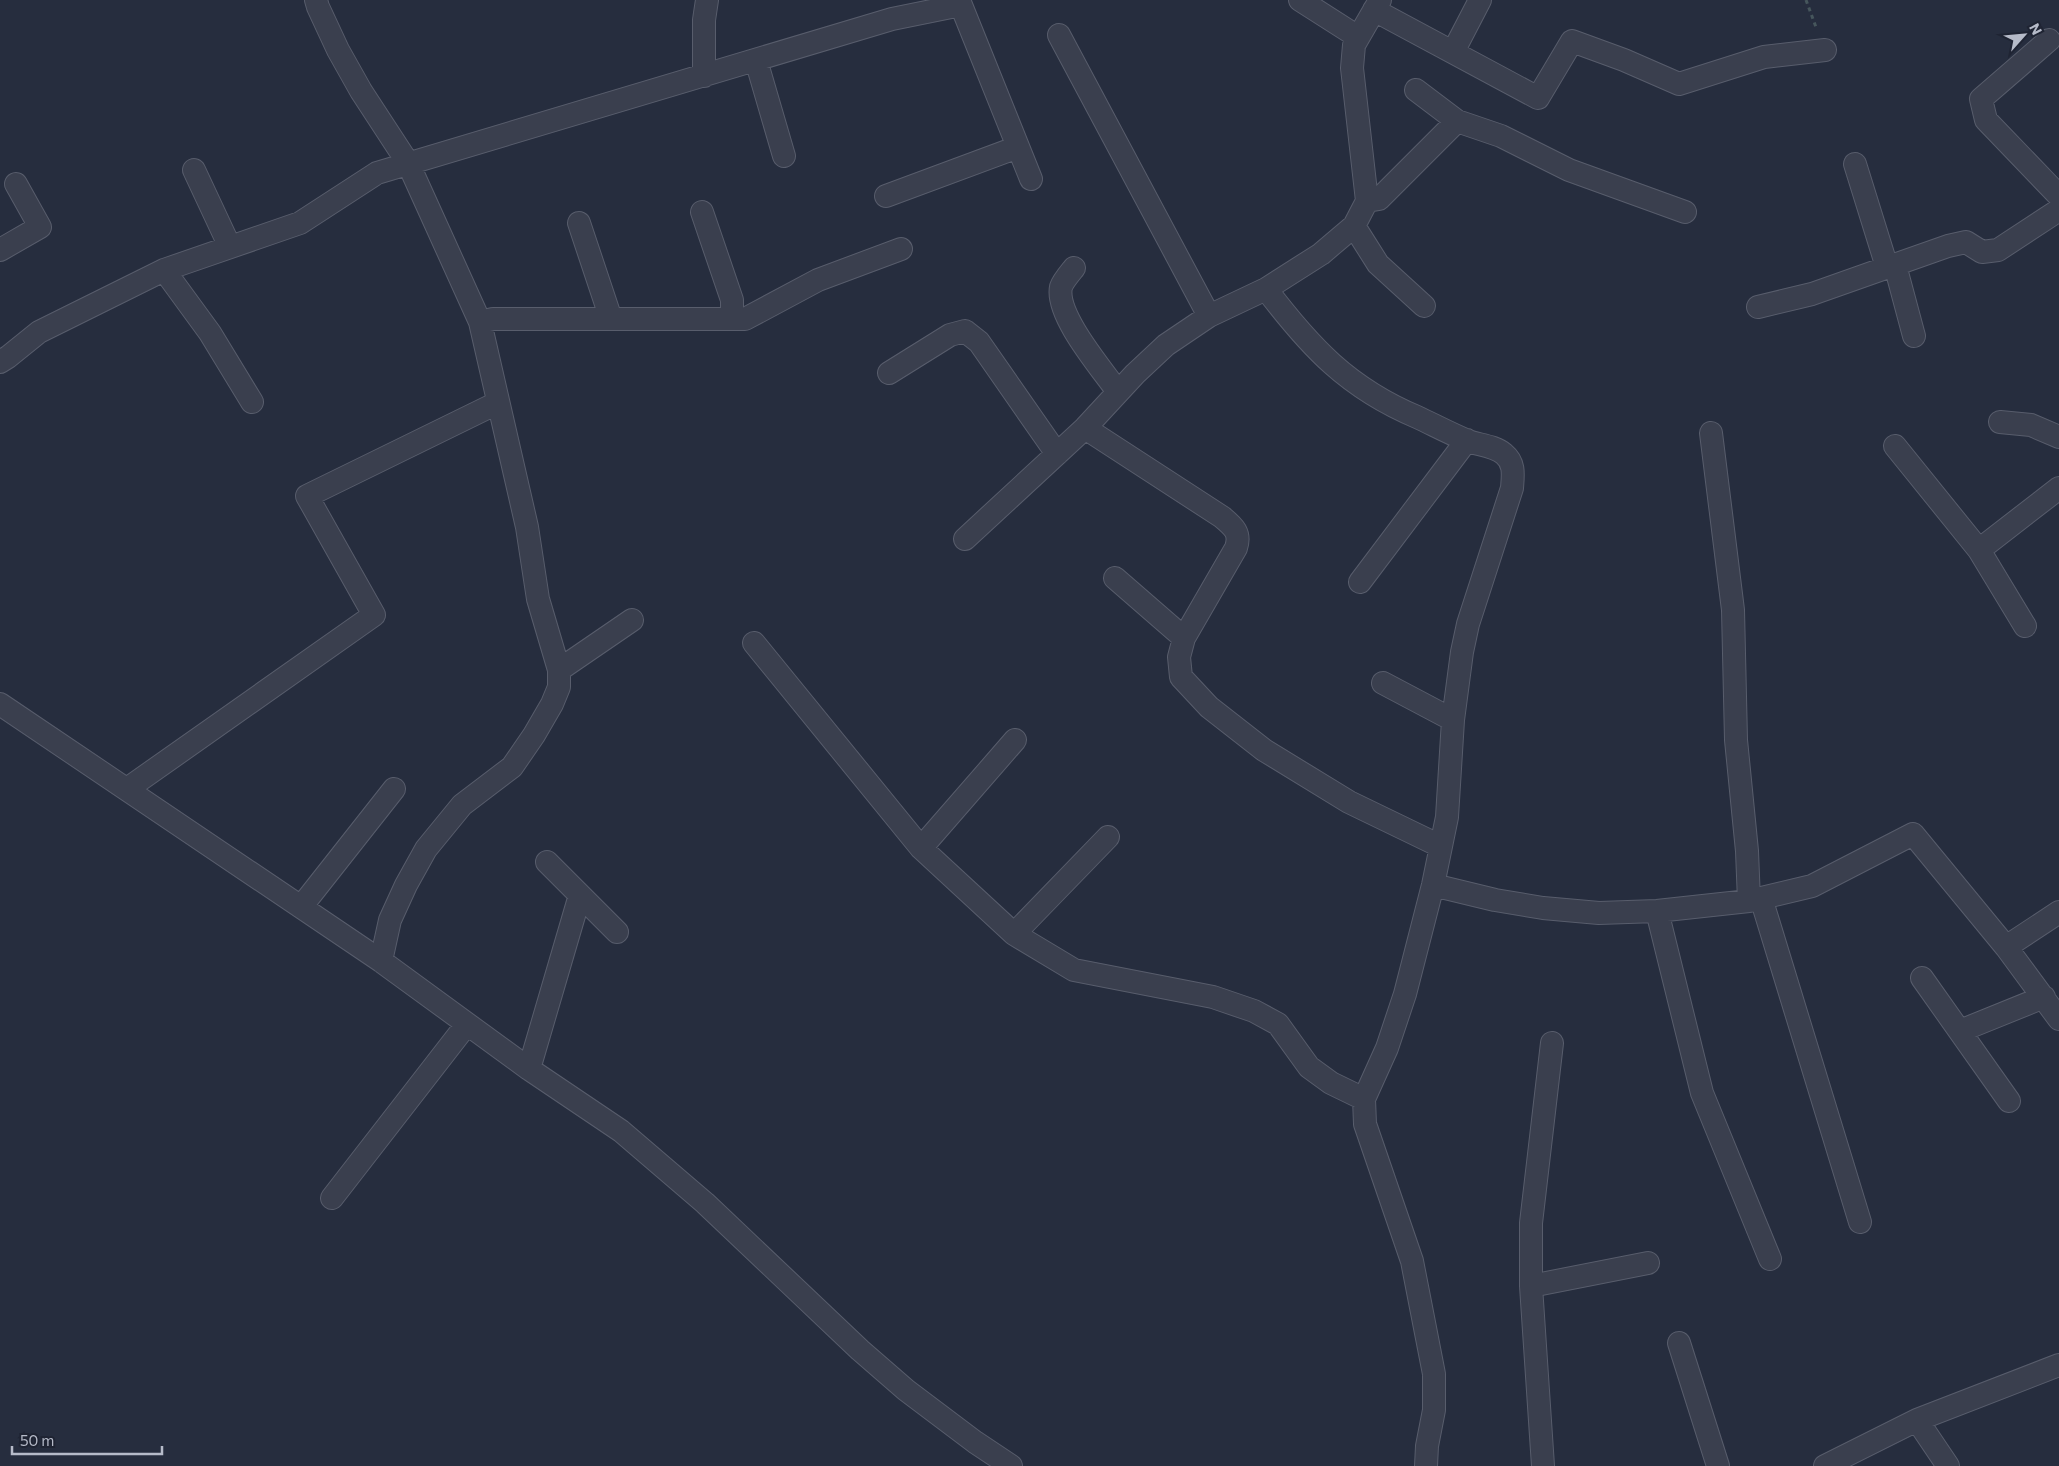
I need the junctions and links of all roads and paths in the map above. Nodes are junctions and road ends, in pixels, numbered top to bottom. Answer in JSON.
{"nodes":[{"id":1,"x":316,"y":0,"type":"edge"},
{"id":2,"x":707,"y":0,"type":"edge"},
{"id":3,"x":1300,"y":0,"type":"edge"},
{"id":4,"x":1480,"y":0,"type":"edge"},
{"id":5,"x":1806,"y":0,"type":"edge"},
{"id":6,"x":1377,"y":5,"type":"edge"},
{"id":7,"x":1059,"y":35,"type":"dead end"},
{"id":8,"x":1358,"y":37,"type":"junction"},
{"id":9,"x":2049,"y":40,"type":"dead end"},
{"id":10,"x":1825,"y":50,"type":"joint"},
{"id":11,"x":1453,"y":52,"type":"junction"},
{"id":12,"x":756,"y":60,"type":"junction"},
{"id":13,"x":704,"y":76,"type":"junction"},
{"id":14,"x":1416,"y":90,"type":"dead end"},
{"id":15,"x":1457,"y":121,"type":"junction"},
{"id":16,"x":1018,"y":147,"type":"junction"},
{"id":17,"x":784,"y":156,"type":"dead end"},
{"id":18,"x":408,"y":162,"type":"junction"},
{"id":19,"x":1855,"y":164,"type":"dead end"},
{"id":20,"x":194,"y":170,"type":"dead end"},
{"id":21,"x":1031,"y":179,"type":"dead end"},
{"id":22,"x":16,"y":184,"type":"dead end"},
{"id":23,"x":2057,"y":188,"type":"edge"},
{"id":24,"x":886,"y":196,"type":"dead end"},
{"id":25,"x":1367,"y":201,"type":"junction"},
{"id":26,"x":2059,"y":210,"type":"edge"},
{"id":27,"x":702,"y":212,"type":"dead end"},
{"id":28,"x":1684,"y":212,"type":"dead end"},
{"id":29,"x":579,"y":223,"type":"dead end"},
{"id":30,"x":1354,"y":226,"type":"junction"},
{"id":31,"x":230,"y":247,"type":"junction"},
{"id":32,"x":901,"y":249,"type":"dead end"},
{"id":33,"x":0,"y":250,"type":"edge"},
{"id":34,"x":1891,"y":266,"type":"junction"},
{"id":35,"x":1074,"y":268,"type":"dead end"},
{"id":36,"x":164,"y":270,"type":"junction"},
{"id":37,"x":1266,"y":289,"type":"junction"},
{"id":38,"x":1424,"y":306,"type":"dead end"},
{"id":39,"x":1758,"y":307,"type":"dead end"},
{"id":40,"x":1209,"y":316,"type":"junction"},
{"id":41,"x":611,"y":319,"type":"junction"},
{"id":42,"x":732,"y":319,"type":"junction"},
{"id":43,"x":480,"y":322,"type":"junction"},
{"id":44,"x":1914,"y":336,"type":"dead end"},
{"id":45,"x":0,"y":362,"type":"edge"},
{"id":46,"x":889,"y":373,"type":"dead end"},
{"id":47,"x":1118,"y":392,"type":"junction"},
{"id":48,"x":252,"y":402,"type":"dead end"},
{"id":49,"x":497,"y":403,"type":"junction"},
{"id":50,"x":2000,"y":422,"type":"dead end"},
{"id":51,"x":1085,"y":428,"type":"junction"},
{"id":52,"x":1710,"y":433,"type":"dead end"},
{"id":53,"x":2059,"y":437,"type":"edge"},
{"id":54,"x":1467,"y":440,"type":"junction"},
{"id":55,"x":1895,"y":446,"type":"dead end"},
{"id":56,"x":1057,"y":454,"type":"junction"},
{"id":57,"x":2059,"y":488,"type":"edge"},
{"id":58,"x":965,"y":539,"type":"dead end"},
{"id":59,"x":1979,"y":550,"type":"junction"},
{"id":60,"x":1115,"y":578,"type":"dead end"},
{"id":61,"x":1360,"y":582,"type":"dead end"},
{"id":62,"x":632,"y":620,"type":"dead end"},
{"id":63,"x":2025,"y":626,"type":"dead end"},
{"id":64,"x":1184,"y":638,"type":"junction"},
{"id":65,"x":754,"y":643,"type":"dead end"},
{"id":66,"x":559,"y":670,"type":"junction"},
{"id":67,"x":1383,"y":683,"type":"dead end"},
{"id":68,"x":0,"y":704,"type":"edge"},
{"id":69,"x":1452,"y":720,"type":"junction"},
{"id":70,"x":1015,"y":740,"type":"dead end"},
{"id":71,"x":127,"y":789,"type":"junction"},
{"id":72,"x":394,"y":789,"type":"dead end"},
{"id":73,"x":1108,"y":837,"type":"dead end"},
{"id":74,"x":1440,"y":846,"type":"junction"},
{"id":75,"x":921,"y":848,"type":"junction"},
{"id":76,"x":547,"y":862,"type":"dead end"},
{"id":77,"x":1433,"y":885,"type":"junction"},
{"id":78,"x":580,"y":895,"type":"junction"},
{"id":79,"x":1755,"y":900,"type":"junction"},
{"id":80,"x":301,"y":907,"type":"junction"},
{"id":81,"x":1657,"y":911,"type":"junction"},
{"id":82,"x":2059,"y":912,"type":"edge"},
{"id":83,"x":617,"y":932,"type":"dead end"},
{"id":84,"x":1014,"y":934,"type":"junction"},
{"id":85,"x":2006,"y":947,"type":"junction"},
{"id":86,"x":381,"y":961,"type":"junction"},
{"id":87,"x":1922,"y":978,"type":"dead end"},
{"id":88,"x":2044,"y":998,"type":"junction"},
{"id":89,"x":2059,"y":1019,"type":"edge"},
{"id":90,"x":467,"y":1024,"type":"junction"},
{"id":91,"x":1960,"y":1031,"type":"junction"},
{"id":92,"x":1552,"y":1042,"type":"dead end"},
{"id":93,"x":529,"y":1069,"type":"junction"},
{"id":94,"x":1364,"y":1100,"type":"junction"},
{"id":95,"x":2009,"y":1101,"type":"dead end"},
{"id":96,"x":332,"y":1198,"type":"dead end"},
{"id":97,"x":1860,"y":1222,"type":"dead end"},
{"id":98,"x":1770,"y":1259,"type":"dead end"},
{"id":99,"x":1648,"y":1263,"type":"dead end"},
{"id":100,"x":1531,"y":1286,"type":"junction"},
{"id":101,"x":1679,"y":1343,"type":"dead end"},
{"id":102,"x":2059,"y":1364,"type":"edge"},
{"id":103,"x":1917,"y":1420,"type":"junction"},
{"id":104,"x":1011,"y":1466,"type":"edge"},
{"id":105,"x":1426,"y":1466,"type":"edge"},
{"id":106,"x":1543,"y":1466,"type":"edge"},
{"id":107,"x":1718,"y":1466,"type":"edge"},
{"id":108,"x":1825,"y":1466,"type":"edge"},
{"id":109,"x":1948,"y":1466,"type":"edge"}],
"edges":[{"from":1,"to":18,"type":"street"},
{"from":2,"to":13,"type":"street"},
{"from":3,"to":8,"type":"street"},
{"from":4,"to":11,"type":"street"},
{"from":5,"to":10,"type":"path"},
{"from":6,"to":8,"type":"street"},
{"from":6,"to":11,"type":"street"},
{"from":7,"to":40,"type":"street"},
{"from":8,"to":25,"type":"street"},
{"from":9,"to":23,"type":"street"},
{"from":10,"to":11,"type":"street"},
{"from":12,"to":13,"type":"street"},
{"from":12,"to":16,"type":"street"},
{"from":12,"to":17,"type":"street"},
{"from":13,"to":18,"type":"street"},
{"from":14,"to":15,"type":"street"},
{"from":15,"to":25,"type":"street"},
{"from":15,"to":28,"type":"street"},
{"from":16,"to":21,"type":"street"},
{"from":16,"to":24,"type":"street"},
{"from":18,"to":31,"type":"street"},
{"from":18,"to":43,"type":"street"},
{"from":19,"to":34,"type":"street"},
{"from":20,"to":31,"type":"street"},
{"from":22,"to":33,"type":"street"},
{"from":25,"to":30,"type":"street"},
{"from":26,"to":34,"type":"street"},
{"from":27,"to":42,"type":"street"},
{"from":29,"to":41,"type":"street"},
{"from":30,"to":37,"type":"street"},
{"from":30,"to":38,"type":"street"},
{"from":31,"to":36,"type":"street"},
{"from":32,"to":42,"type":"street"},
{"from":34,"to":39,"type":"street"},
{"from":34,"to":44,"type":"street"},
{"from":35,"to":47,"type":"street"},
{"from":36,"to":45,"type":"street"},
{"from":36,"to":48,"type":"street"},
{"from":37,"to":40,"type":"street"},
{"from":37,"to":54,"type":"street"},
{"from":40,"to":47,"type":"street"},
{"from":41,"to":42,"type":"street"},
{"from":41,"to":43,"type":"street"},
{"from":43,"to":49,"type":"street"},
{"from":46,"to":56,"type":"street"},
{"from":47,"to":51,"type":"street"},
{"from":49,"to":66,"type":"street"},
{"from":49,"to":71,"type":"street"},
{"from":50,"to":53,"type":"street"},
{"from":51,"to":56,"type":"street"},
{"from":51,"to":64,"type":"street"},
{"from":52,"to":79,"type":"street"},
{"from":54,"to":61,"type":"street"},
{"from":54,"to":69,"type":"street"},
{"from":55,"to":59,"type":"street"},
{"from":56,"to":58,"type":"street"},
{"from":57,"to":59,"type":"street"},
{"from":59,"to":63,"type":"street"},
{"from":60,"to":64,"type":"street"},
{"from":62,"to":66,"type":"street"},
{"from":64,"to":74,"type":"street"},
{"from":65,"to":75,"type":"street"},
{"from":66,"to":86,"type":"street"},
{"from":67,"to":69,"type":"street"},
{"from":68,"to":71,"type":"street"},
{"from":69,"to":74,"type":"street"},
{"from":70,"to":75,"type":"street"},
{"from":71,"to":80,"type":"street"},
{"from":72,"to":80,"type":"street"},
{"from":73,"to":84,"type":"street"},
{"from":74,"to":77,"type":"street"},
{"from":75,"to":84,"type":"street"},
{"from":76,"to":78,"type":"street"},
{"from":77,"to":81,"type":"street"},
{"from":77,"to":94,"type":"street"},
{"from":78,"to":83,"type":"street"},
{"from":78,"to":93,"type":"street"},
{"from":79,"to":81,"type":"street"},
{"from":79,"to":85,"type":"street"},
{"from":79,"to":97,"type":"street"},
{"from":80,"to":86,"type":"street"},
{"from":81,"to":98,"type":"street"},
{"from":82,"to":85,"type":"street"},
{"from":84,"to":94,"type":"street"},
{"from":85,"to":88,"type":"street"},
{"from":86,"to":90,"type":"street"},
{"from":87,"to":91,"type":"street"},
{"from":88,"to":89,"type":"street"},
{"from":88,"to":91,"type":"street"},
{"from":90,"to":93,"type":"street"},
{"from":90,"to":96,"type":"street"},
{"from":91,"to":95,"type":"street"},
{"from":92,"to":100,"type":"street"},
{"from":93,"to":104,"type":"street"},
{"from":94,"to":105,"type":"street"},
{"from":99,"to":100,"type":"street"},
{"from":100,"to":106,"type":"street"},
{"from":101,"to":107,"type":"street"},
{"from":102,"to":103,"type":"street"},
{"from":103,"to":108,"type":"street"},
{"from":103,"to":109,"type":"street"}]}
